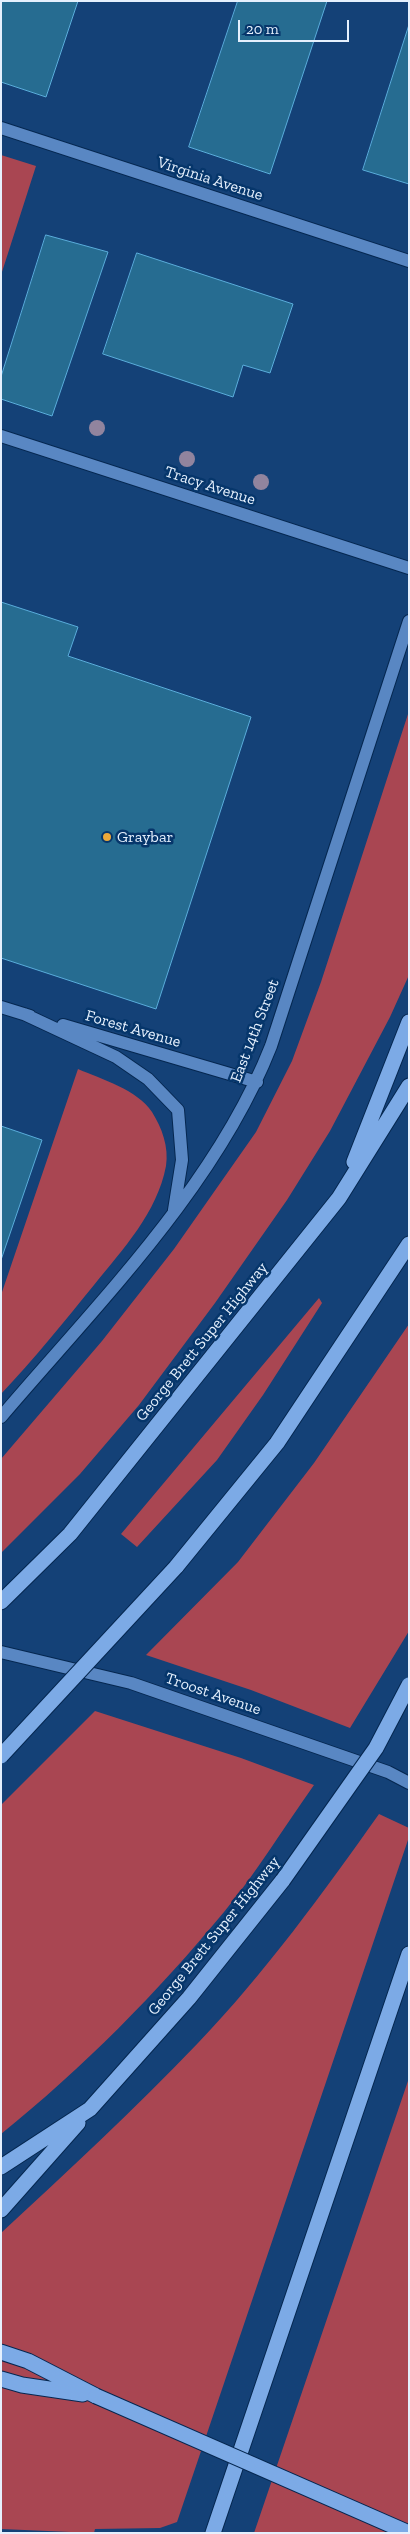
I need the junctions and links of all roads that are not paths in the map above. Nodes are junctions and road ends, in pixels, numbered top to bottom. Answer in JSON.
{"nodes":[{"id":1,"x":1,"y":128,"type":"edge"},
{"id":2,"x":409,"y":261,"type":"edge"},
{"id":3,"x":1,"y":436,"type":"edge"},
{"id":4,"x":409,"y":568,"type":"edge"},
{"id":5,"x":409,"y":621,"type":"edge"},
{"id":6,"x":1,"y":1007,"type":"edge"},
{"id":7,"x":24,"y":1014,"type":"junction"},
{"id":8,"x":409,"y":1022,"type":"edge"},
{"id":9,"x":256,"y":1082,"type":"junction"},
{"id":10,"x":409,"y":1086,"type":"edge"},
{"id":11,"x":340,"y":1198,"type":"junction"},
{"id":12,"x":173,"y":1216,"type":"junction"},
{"id":13,"x":409,"y":1244,"type":"edge"},
{"id":14,"x":1,"y":1416,"type":"edge"},
{"id":15,"x":1,"y":1602,"type":"edge"},
{"id":16,"x":1,"y":1652,"type":"edge"},
{"id":17,"x":409,"y":1685,"type":"edge"},
{"id":18,"x":1,"y":1756,"type":"edge"},
{"id":19,"x":409,"y":1783,"type":"edge"},
{"id":20,"x":409,"y":1954,"type":"edge"},
{"id":21,"x":90,"y":2109,"type":"junction"},
{"id":22,"x":1,"y":2167,"type":"edge"},
{"id":23,"x":1,"y":2210,"type":"edge"},
{"id":24,"x":1,"y":2352,"type":"edge"},
{"id":25,"x":1,"y":2379,"type":"edge"},
{"id":26,"x":96,"y":2396,"type":"junction"},
{"id":27,"x":213,"y":2533,"type":"edge"},
{"id":28,"x":409,"y":2533,"type":"edge"}],
"edges":[{"from":1,"to":2,"type":"street","name":"Virginia Avenue"},
{"from":3,"to":4,"type":"street","name":"Tracy Avenue"},
{"from":5,"to":9,"type":"street","name":"East 14th Street"},
{"from":6,"to":7,"type":"street","name":"Forest Avenue"},
{"from":7,"to":9,"type":"street","name":"Forest Avenue"},
{"from":7,"to":12,"type":"street"},
{"from":8,"to":11,"type":"highway"},
{"from":9,"to":12,"type":"street","name":"East 14th Street"},
{"from":10,"to":11,"type":"highway","name":"George Brett Super Highway"},
{"from":11,"to":15,"type":"highway","name":"George Brett Super Highway"},
{"from":12,"to":14,"type":"street","name":"East 14th Street"},
{"from":13,"to":18,"type":"highway","bridge":true},
{"from":16,"to":19,"type":"street","name":"Troost Avenue"},
{"from":17,"to":21,"type":"highway","name":"George Brett Super Highway","bridge":true},
{"from":20,"to":27,"type":"highway"},
{"from":21,"to":22,"type":"highway","name":"George Brett Super Highway"},
{"from":21,"to":23,"type":"highway"},
{"from":24,"to":26,"type":"highway"},
{"from":25,"to":26,"type":"highway"},
{"from":26,"to":28,"type":"highway","bridge":true}]}
